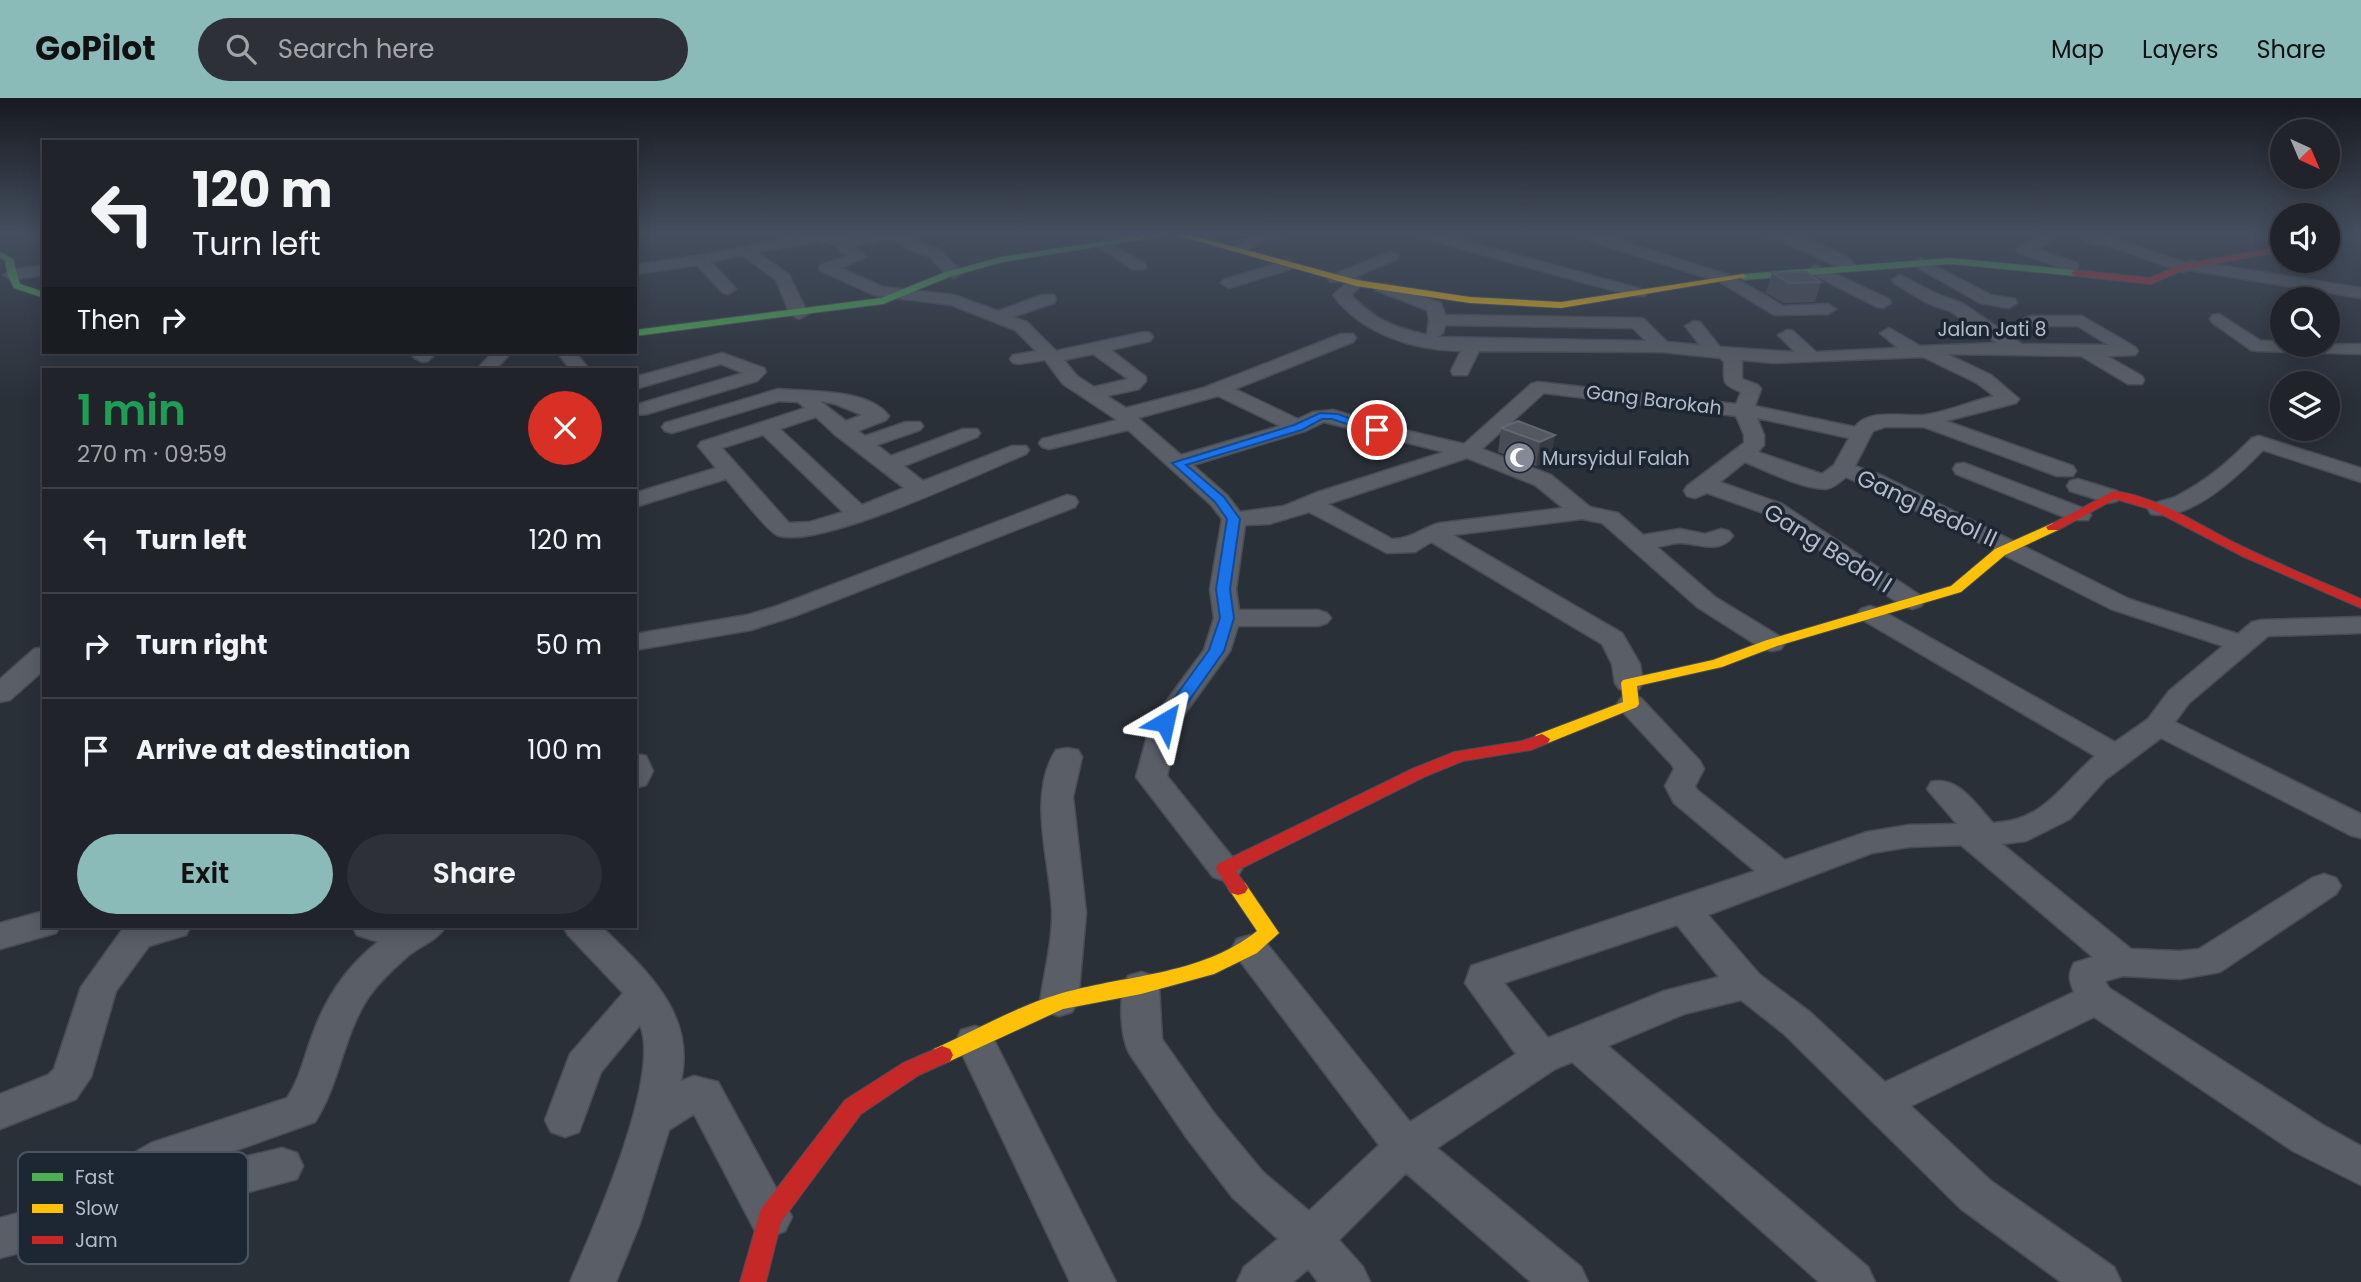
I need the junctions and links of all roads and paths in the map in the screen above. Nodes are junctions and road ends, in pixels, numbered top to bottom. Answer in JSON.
{"nodes":[{"id":1,"x":788,"y":289,"type":"edge"},
{"id":2,"x":871,"y":289,"type":"edge"},
{"id":3,"x":917,"y":289,"type":"edge"},
{"id":4,"x":1348,"y":289,"type":"edge"},
{"id":5,"x":1387,"y":289,"type":"edge"},
{"id":6,"x":1396,"y":289,"type":"edge"},
{"id":7,"x":1625,"y":289,"type":"edge"},
{"id":8,"x":1662,"y":289,"type":"edge"},
{"id":9,"x":1743,"y":289,"type":"edge"},
{"id":10,"x":1855,"y":289,"type":"edge"},
{"id":11,"x":1916,"y":289,"type":"edge"},
{"id":12,"x":1969,"y":289,"type":"edge"},
{"id":13,"x":2330,"y":289,"type":"edge"},
{"id":14,"x":2343,"y":291,"type":"junction"},
{"id":15,"x":1639,"y":293,"type":"junction"},
{"id":16,"x":2361,"y":293,"type":"edge"},
{"id":17,"x":910,"y":294,"type":"junction"},
{"id":18,"x":2340,"y":295,"type":"edge"},
{"id":19,"x":1048,"y":299,"type":"dead end"},
{"id":20,"x":1883,"y":303,"type":"dead end"},
{"id":21,"x":2009,"y":303,"type":"dead end"},
{"id":22,"x":1828,"y":309,"type":"dead end"},
{"id":23,"x":799,"y":314,"type":"junction"},
{"id":24,"x":997,"y":317,"type":"junction"},
{"id":25,"x":2219,"y":319,"type":"dead end"},
{"id":26,"x":1437,"y":320,"type":"junction"},
{"id":27,"x":1694,"y":326,"type":"dead end"},
{"id":28,"x":637,"y":332,"type":"edge"},
{"id":29,"x":1729,"y":332,"type":"dead end"},
{"id":30,"x":1888,"y":332,"type":"dead end"},
{"id":31,"x":1944,"y":334,"type":"dead end"},
{"id":32,"x":2340,"y":334,"type":"edge"},
{"id":33,"x":1787,"y":335,"type":"dead end"},
{"id":34,"x":1144,"y":337,"type":"dead end"},
{"id":35,"x":1348,"y":338,"type":"dead end"},
{"id":36,"x":1841,"y":338,"type":"dead end"},
{"id":37,"x":2361,"y":338,"type":"edge"},
{"id":38,"x":1432,"y":343,"type":"junction"},
{"id":39,"x":1472,"y":346,"type":"junction"},
{"id":40,"x":2270,"y":346,"type":"edge"},
{"id":41,"x":1662,"y":347,"type":"junction"},
{"id":42,"x":1096,"y":348,"type":"junction"},
{"id":43,"x":2340,"y":348,"type":"edge"},
{"id":44,"x":2361,"y":349,"type":"edge"},
{"id":45,"x":2019,"y":350,"type":"junction"},
{"id":46,"x":2080,"y":351,"type":"junction"},
{"id":47,"x":1720,"y":352,"type":"junction"},
{"id":48,"x":1921,"y":352,"type":"junction"},
{"id":49,"x":501,"y":354,"type":"edge"},
{"id":50,"x":568,"y":354,"type":"edge"},
{"id":51,"x":1051,"y":355,"type":"junction"},
{"id":52,"x":1747,"y":355,"type":"junction"},
{"id":53,"x":1956,"y":355,"type":"junction"},
{"id":54,"x":1862,"y":356,"type":"junction"},
{"id":55,"x":1811,"y":357,"type":"junction"},
{"id":56,"x":1019,"y":359,"type":"dead end"},
{"id":57,"x":1994,"y":364,"type":"dead end"},
{"id":58,"x":487,"y":368,"type":"edge"},
{"id":59,"x":579,"y":368,"type":"edge"},
{"id":60,"x":1460,"y":371,"type":"dead end"},
{"id":61,"x":2135,"y":380,"type":"dead end"},
{"id":62,"x":637,"y":382,"type":"edge"},
{"id":63,"x":1221,"y":390,"type":"junction"},
{"id":64,"x":1088,"y":394,"type":"junction"},
{"id":65,"x":1746,"y":403,"type":"junction"},
{"id":66,"x":810,"y":404,"type":"junction"},
{"id":67,"x":638,"y":408,"type":"edge"},
{"id":68,"x":1127,"y":419,"type":"junction"},
{"id":69,"x":1926,"y":421,"type":"junction"},
{"id":70,"x":913,"y":426,"type":"dead end"},
{"id":71,"x":672,"y":427,"type":"junction"},
{"id":72,"x":1298,"y":427,"type":"junction"},
{"id":73,"x":766,"y":428,"type":"junction"},
{"id":74,"x":841,"y":430,"type":"junction"},
{"id":75,"x":970,"y":433,"type":"dead end"},
{"id":76,"x":1861,"y":435,"type":"junction"},
{"id":77,"x":1049,"y":443,"type":"dead end"},
{"id":78,"x":861,"y":444,"type":"junction"},
{"id":79,"x":708,"y":446,"type":"junction"},
{"id":80,"x":1019,"y":450,"type":"dead end"},
{"id":81,"x":1468,"y":451,"type":"junction"},
{"id":82,"x":1742,"y":454,"type":"junction"},
{"id":83,"x":1178,"y":463,"type":"junction"},
{"id":84,"x":888,"y":465,"type":"junction"},
{"id":85,"x":1843,"y":469,"type":"junction"},
{"id":86,"x":1964,"y":469,"type":"dead end"},
{"id":87,"x":730,"y":471,"type":"junction"},
{"id":88,"x":2361,"y":475,"type":"edge"},
{"id":89,"x":920,"y":490,"type":"junction"},
{"id":90,"x":2109,"y":496,"type":"junction"},
{"id":91,"x":637,"y":499,"type":"edge"},
{"id":92,"x":1066,"y":502,"type":"dead end"},
{"id":93,"x":1310,"y":503,"type":"junction"},
{"id":94,"x":2159,"y":509,"type":"junction"},
{"id":95,"x":1582,"y":512,"type":"junction"},
{"id":96,"x":858,"y":514,"type":"junction"},
{"id":97,"x":2080,"y":515,"type":"junction"},
{"id":98,"x":1234,"y":519,"type":"junction"},
{"id":99,"x":1431,"y":532,"type":"junction"},
{"id":100,"x":1721,"y":536,"type":"dead end"},
{"id":101,"x":1638,"y":543,"type":"junction"},
{"id":102,"x":2008,"y":547,"type":"junction"},
{"id":103,"x":1912,"y":601,"type":"junction"},
{"id":104,"x":2361,"y":604,"type":"edge"},
{"id":105,"x":1870,"y":614,"type":"junction"},
{"id":106,"x":1227,"y":618,"type":"junction"},
{"id":107,"x":1318,"y":618,"type":"dead end"},
{"id":108,"x":2361,"y":625,"type":"edge"},
{"id":109,"x":637,"y":642,"type":"edge"},
{"id":110,"x":1772,"y":643,"type":"junction"},
{"id":111,"x":2243,"y":644,"type":"junction"},
{"id":112,"x":42,"y":657,"type":"edge"},
{"id":113,"x":0,"y":694,"type":"edge"},
{"id":114,"x":1630,"y":694,"type":"junction"},
{"id":115,"x":2158,"y":725,"type":"junction"},
{"id":116,"x":2115,"y":755,"type":"junction"},
{"id":117,"x":1067,"y":757,"type":"dead end"},
{"id":118,"x":1941,"y":789,"type":"dead end"},
{"id":119,"x":2361,"y":827,"type":"edge"},
{"id":120,"x":1976,"y":833,"type":"junction"},
{"id":121,"x":1225,"y":869,"type":"junction"},
{"id":122,"x":1779,"y":873,"type":"junction"},
{"id":123,"x":2324,"y":886,"type":"dead end"},
{"id":124,"x":1684,"y":910,"type":"junction"},
{"id":125,"x":42,"y":925,"type":"edge"},
{"id":126,"x":160,"y":928,"type":"edge"},
{"id":127,"x":582,"y":928,"type":"edge"},
{"id":128,"x":401,"y":930,"type":"edge"},
{"id":129,"x":140,"y":931,"type":"edge"},
{"id":130,"x":0,"y":936,"type":"edge"},
{"id":131,"x":1250,"y":948,"type":"junction"},
{"id":132,"x":2123,"y":962,"type":"junction"},
{"id":133,"x":1747,"y":985,"type":"junction"},
{"id":134,"x":1141,"y":986,"type":"junction"},
{"id":135,"x":645,"y":993,"type":"junction"},
{"id":136,"x":2095,"y":998,"type":"junction"},
{"id":137,"x":1059,"y":1002,"type":"junction"},
{"id":138,"x":975,"y":1041,"type":"junction"},
{"id":139,"x":1558,"y":1050,"type":"junction"},
{"id":140,"x":1879,"y":1103,"type":"junction"},
{"id":141,"x":0,"y":1112,"type":"edge"},
{"id":142,"x":652,"y":1119,"type":"junction"},
{"id":143,"x":565,"y":1120,"type":"dead end"},
{"id":144,"x":1405,"y":1147,"type":"junction"},
{"id":145,"x":178,"y":1152,"type":"edge"},
{"id":146,"x":282,"y":1166,"type":"dead end"},
{"id":147,"x":2361,"y":1167,"type":"edge"},
{"id":148,"x":248,"y":1174,"type":"edge"},
{"id":149,"x":770,"y":1217,"type":"junction"},
{"id":150,"x":18,"y":1233,"type":"edge"},
{"id":151,"x":0,"y":1238,"type":"edge"},
{"id":152,"x":1310,"y":1239,"type":"junction"},
{"id":153,"x":593,"y":1282,"type":"edge"},
{"id":154,"x":753,"y":1282,"type":"edge"},
{"id":155,"x":1093,"y":1282,"type":"edge"},
{"id":156,"x":1260,"y":1282,"type":"edge"},
{"id":157,"x":1347,"y":1282,"type":"edge"},
{"id":158,"x":1565,"y":1282,"type":"edge"},
{"id":159,"x":1852,"y":1282,"type":"edge"},
{"id":160,"x":2098,"y":1282,"type":"edge"}],
"edges":[{"from":1,"to":23,"type":"street"},
{"from":2,"to":17,"type":"street"},
{"from":3,"to":17,"type":"street"},
{"from":4,"to":38,"type":"street","name":"Jalan Jati 8"},
{"from":5,"to":26,"type":"street"},
{"from":6,"to":15,"type":"street"},
{"from":7,"to":15,"type":"street"},
{"from":8,"to":15,"type":"street"},
{"from":9,"to":22,"type":"street"},
{"from":10,"to":20,"type":"street"},
{"from":11,"to":45,"type":"street"},
{"from":12,"to":21,"type":"street"},
{"from":13,"to":14,"type":"street"},
{"from":14,"to":16,"type":"street"},
{"from":14,"to":18,"type":"street"},
{"from":17,"to":23,"type":"street"},
{"from":17,"to":24,"type":"street"},
{"from":19,"to":24,"type":"street"},
{"from":23,"to":28,"type":"street"},
{"from":24,"to":51,"type":"street"},
{"from":25,"to":40,"type":"street"},
{"from":26,"to":38,"type":"street"},
{"from":26,"to":41,"type":"street"},
{"from":27,"to":47,"type":"street"},
{"from":29,"to":52,"type":"street"},
{"from":30,"to":48,"type":"street"},
{"from":31,"to":53,"type":"street"},
{"from":32,"to":37,"type":"street"},
{"from":33,"to":55,"type":"street"},
{"from":34,"to":42,"type":"street"},
{"from":35,"to":63,"type":"street"},
{"from":36,"to":54,"type":"street"},
{"from":38,"to":39,"type":"street","name":"Jalan Jati 8"},
{"from":39,"to":41,"type":"street","name":"Jalan Jati 8"},
{"from":39,"to":60,"type":"street"},
{"from":41,"to":47,"type":"street","name":"Jalan Jati 8"},
{"from":42,"to":51,"type":"street"},
{"from":42,"to":64,"type":"street"},
{"from":43,"to":44,"type":"street"},
{"from":45,"to":46,"type":"street","name":"Jalan Jati 8"},
{"from":45,"to":53,"type":"street","name":"Jalan Jati 8"},
{"from":46,"to":46,"type":"street","name":"Jalan Jati 8"},
{"from":46,"to":61,"type":"street"},
{"from":47,"to":52,"type":"street","name":"Jalan Jati 8"},
{"from":47,"to":65,"type":"street"},
{"from":48,"to":53,"type":"street","name":"Gang Bedol II"},
{"from":48,"to":54,"type":"street","name":"Jalan Jati 8"},
{"from":49,"to":58,"type":"street"},
{"from":50,"to":59,"type":"street"},
{"from":51,"to":56,"type":"street"},
{"from":51,"to":64,"type":"street"},
{"from":52,"to":55,"type":"street","name":"Jalan Jati 8"},
{"from":53,"to":57,"type":"street"},
{"from":53,"to":69,"type":"street","name":"Gang Bedol II"},
{"from":54,"to":55,"type":"street","name":"Jalan Jati 8"},
{"from":62,"to":67,"type":"street"},
{"from":63,"to":68,"type":"street"},
{"from":63,"to":72,"type":"street"},
{"from":64,"to":68,"type":"street"},
{"from":65,"to":76,"type":"street","name":"Gang Barokah"},
{"from":65,"to":81,"type":"street","name":"Gang Barokah"},
{"from":65,"to":82,"type":"street"},
{"from":66,"to":71,"type":"street"},
{"from":66,"to":73,"type":"street"},
{"from":66,"to":74,"type":"street"},
{"from":66,"to":74,"type":"street"},
{"from":67,"to":71,"type":"street"},
{"from":68,"to":77,"type":"street"},
{"from":68,"to":83,"type":"street"},
{"from":69,"to":76,"type":"street","name":"Gang Bedol II"},
{"from":69,"to":90,"type":"street"},
{"from":70,"to":78,"type":"street"},
{"from":71,"to":79,"type":"street"},
{"from":72,"to":81,"type":"street"},
{"from":72,"to":83,"type":"street"},
{"from":73,"to":79,"type":"street"},
{"from":73,"to":96,"type":"street"},
{"from":74,"to":78,"type":"street"},
{"from":75,"to":84,"type":"street"},
{"from":76,"to":85,"type":"street","name":"Gang Bedol II"},
{"from":78,"to":84,"type":"street"},
{"from":79,"to":87,"type":"street"},
{"from":80,"to":89,"type":"street"},
{"from":81,"to":93,"type":"street"},
{"from":81,"to":95,"type":"street"},
{"from":82,"to":85,"type":"street"},
{"from":82,"to":103,"type":"street","name":"Gang Bedol I"},
{"from":83,"to":98,"type":"street"},
{"from":84,"to":89,"type":"street"},
{"from":85,"to":102,"type":"street","name":"Gang Bedol II"},
{"from":86,"to":97,"type":"street"},
{"from":87,"to":91,"type":"street"},
{"from":87,"to":96,"type":"street"},
{"from":88,"to":94,"type":"street"},
{"from":89,"to":96,"type":"street"},
{"from":90,"to":94,"type":"street"},
{"from":90,"to":97,"type":"street"},
{"from":92,"to":109,"type":"street"},
{"from":93,"to":98,"type":"street"},
{"from":93,"to":99,"type":"street"},
{"from":94,"to":104,"type":"street"},
{"from":95,"to":99,"type":"street"},
{"from":95,"to":101,"type":"street"},
{"from":97,"to":102,"type":"street"},
{"from":98,"to":106,"type":"street"},
{"from":99,"to":114,"type":"street"},
{"from":100,"to":101,"type":"street"},
{"from":101,"to":110,"type":"street"},
{"from":102,"to":103,"type":"street"},
{"from":102,"to":111,"type":"street","name":"Gang Bedol II"},
{"from":103,"to":105,"type":"street"},
{"from":105,"to":110,"type":"street"},
{"from":105,"to":116,"type":"street"},
{"from":106,"to":107,"type":"street"},
{"from":106,"to":121,"type":"street"},
{"from":108,"to":111,"type":"street"},
{"from":110,"to":114,"type":"street"},
{"from":111,"to":115,"type":"street"},
{"from":112,"to":113,"type":"street"},
{"from":114,"to":121,"type":"street"},
{"from":114,"to":122,"type":"street"},
{"from":115,"to":116,"type":"street"},
{"from":115,"to":119,"type":"street"},
{"from":116,"to":120,"type":"street"},
{"from":117,"to":137,"type":"street"},
{"from":118,"to":120,"type":"street"},
{"from":120,"to":122,"type":"street"},
{"from":120,"to":132,"type":"street"},
{"from":121,"to":131,"type":"street"},
{"from":122,"to":124,"type":"street"},
{"from":123,"to":132,"type":"street"},
{"from":124,"to":133,"type":"street"},
{"from":124,"to":139,"type":"street"},
{"from":125,"to":130,"type":"street"},
{"from":126,"to":129,"type":"street"},
{"from":127,"to":135,"type":"street"},
{"from":128,"to":145,"type":"street"},
{"from":129,"to":141,"type":"street"},
{"from":131,"to":134,"type":"street"},
{"from":131,"to":144,"type":"street"},
{"from":132,"to":136,"type":"street"},
{"from":133,"to":139,"type":"street"},
{"from":133,"to":140,"type":"street"},
{"from":134,"to":137,"type":"street"},
{"from":134,"to":152,"type":"street"},
{"from":135,"to":142,"type":"street"},
{"from":135,"to":143,"type":"street"},
{"from":136,"to":140,"type":"street"},
{"from":136,"to":147,"type":"street"},
{"from":137,"to":138,"type":"street"},
{"from":138,"to":149,"type":"street"},
{"from":138,"to":155,"type":"street"},
{"from":139,"to":144,"type":"street"},
{"from":139,"to":159,"type":"street"},
{"from":140,"to":160,"type":"street"},
{"from":142,"to":149,"type":"street"},
{"from":142,"to":153,"type":"street"},
{"from":144,"to":152,"type":"street"},
{"from":144,"to":158,"type":"street"},
{"from":146,"to":148,"type":"street"},
{"from":149,"to":154,"type":"street"},
{"from":150,"to":151,"type":"street"},
{"from":152,"to":156,"type":"street"},
{"from":152,"to":157,"type":"street"}]}
